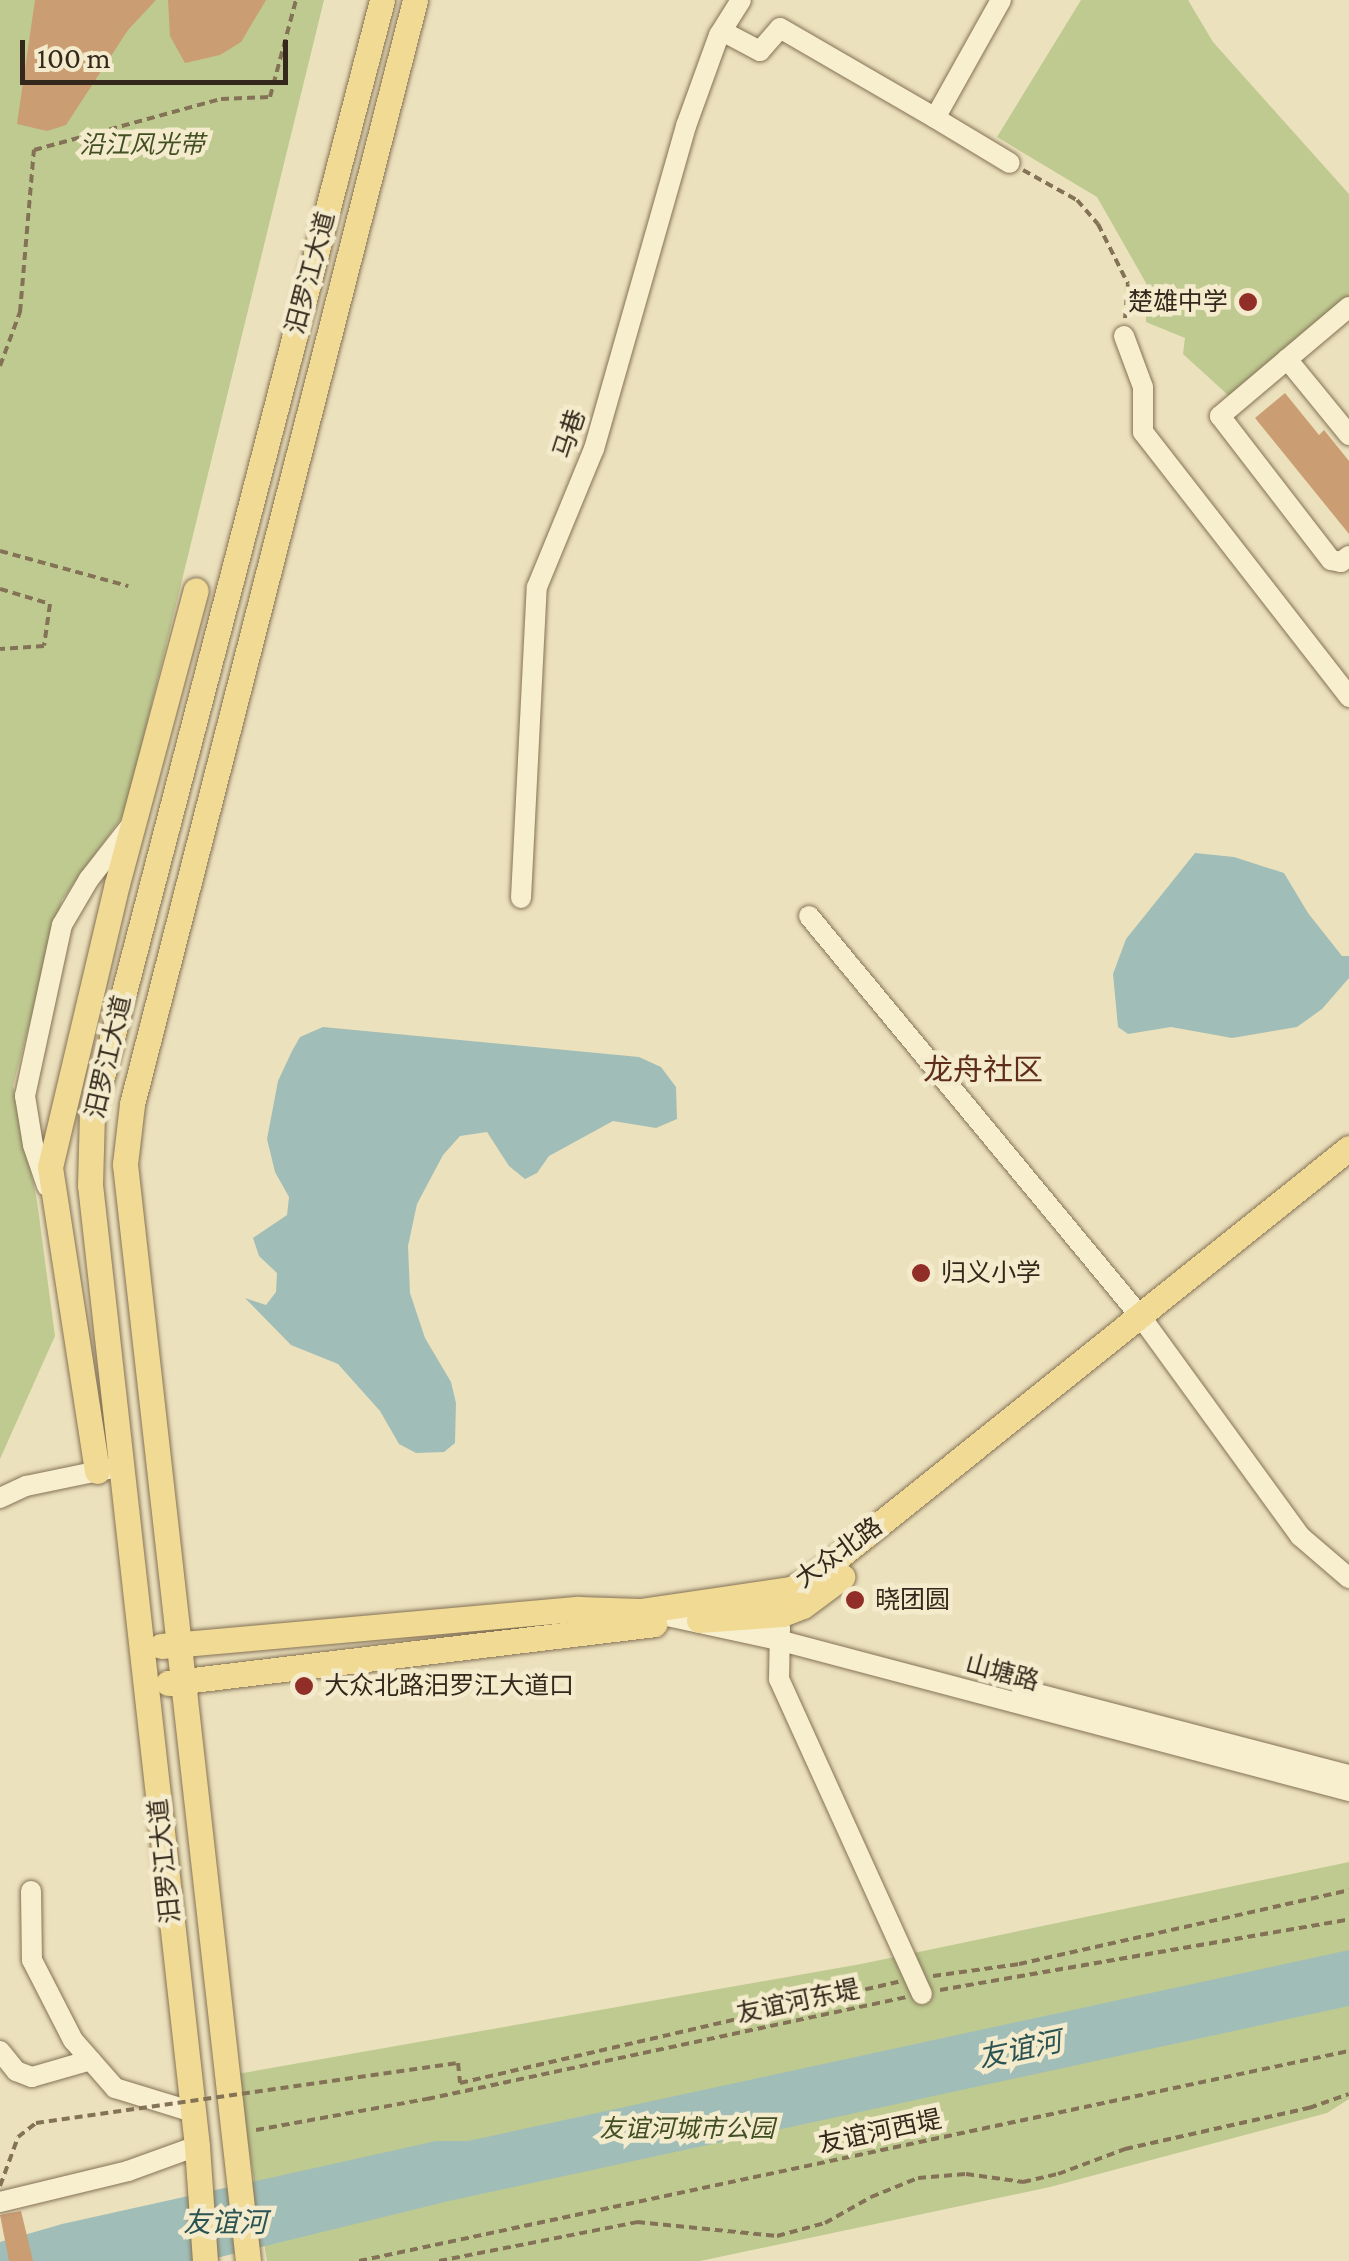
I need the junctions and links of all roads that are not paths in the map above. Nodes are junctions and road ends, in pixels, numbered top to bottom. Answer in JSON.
{"nodes":[{"id":1,"x":382,"y":0,"type":"edge"},
{"id":2,"x":415,"y":0,"type":"edge"},
{"id":3,"x":741,"y":0,"type":"edge"},
{"id":4,"x":1001,"y":0,"type":"edge"},
{"id":5,"x":722,"y":30,"type":"junction"},
{"id":6,"x":935,"y":118,"type":"junction"},
{"id":7,"x":1010,"y":163,"type":"road end"},
{"id":8,"x":1349,"y":308,"type":"edge"},
{"id":9,"x":1124,"y":336,"type":"road end"},
{"id":10,"x":1286,"y":359,"type":"junction"},
{"id":11,"x":1349,"y":435,"type":"edge"},
{"id":12,"x":1349,"y":556,"type":"edge"},
{"id":13,"x":196,"y":590,"type":"dead end"},
{"id":14,"x":1349,"y":697,"type":"edge"},
{"id":15,"x":136,"y":819,"type":"junction"},
{"id":16,"x":521,"y":898,"type":"dead end"},
{"id":17,"x":809,"y":916,"type":"dead end"},
{"id":18,"x":1349,"y":1148,"type":"edge"},
{"id":19,"x":1349,"y":1170,"type":"edge"},
{"id":20,"x":52,"y":1198,"type":"junction"},
{"id":21,"x":1146,"y":1323,"type":"junction"},
{"id":22,"x":109,"y":1469,"type":"junction"},
{"id":23,"x":0,"y":1498,"type":"edge"},
{"id":24,"x":1349,"y":1578,"type":"edge"},
{"id":25,"x":811,"y":1579,"type":"junction"},
{"id":26,"x":683,"y":1613,"type":"junction"},
{"id":27,"x":780,"y":1628,"type":"junction"},
{"id":28,"x":177,"y":1645,"type":"junction"},
{"id":29,"x":143,"y":1647,"type":"junction"},
{"id":30,"x":181,"y":1681,"type":"junction"},
{"id":31,"x":146,"y":1685,"type":"junction"},
{"id":32,"x":1349,"y":1775,"type":"edge"},
{"id":33,"x":1349,"y":1791,"type":"edge"},
{"id":34,"x":30,"y":1891,"type":"dead end"},
{"id":35,"x":922,"y":1994,"type":"road end"},
{"id":36,"x":0,"y":2051,"type":"edge"},
{"id":37,"x":91,"y":2060,"type":"junction"},
{"id":38,"x":193,"y":2112,"type":"junction"},
{"id":39,"x":197,"y":2146,"type":"junction"},
{"id":40,"x":0,"y":2202,"type":"edge"},
{"id":41,"x":205,"y":2261,"type":"edge"},
{"id":42,"x":248,"y":2261,"type":"edge"}],
"edges":[{"from":1,"to":22,"type":"main road","name":"汨罗江大道"},
{"from":2,"to":28,"type":"main road","name":"汨罗江大道"},
{"from":3,"to":5,"type":"street","name":"马巷"},
{"from":4,"to":6,"type":"street"},
{"from":5,"to":6,"type":"street"},
{"from":5,"to":16,"type":"street","name":"马巷"},
{"from":6,"to":7,"type":"street"},
{"from":8,"to":10,"type":"street"},
{"from":9,"to":14,"type":"street"},
{"from":10,"to":11,"type":"street"},
{"from":10,"to":12,"type":"street"},
{"from":13,"to":15,"type":"main road"},
{"from":15,"to":20,"type":"main road"},
{"from":15,"to":20,"type":"street"},
{"from":17,"to":21,"type":"street"},
{"from":18,"to":21,"type":"main road","name":"大众北路"},
{"from":19,"to":21,"type":"main road","name":"大众北路"},
{"from":20,"to":22,"type":"main road"},
{"from":21,"to":24,"type":"street"},
{"from":21,"to":25,"type":"main road","name":"大众北路"},
{"from":21,"to":27,"type":"main road","name":"大众北路"},
{"from":22,"to":23,"type":"street"},
{"from":22,"to":29,"type":"main road","name":"汨罗江大道"},
{"from":25,"to":26,"type":"main road","name":"大众北路"},
{"from":25,"to":27,"type":"street"},
{"from":26,"to":27,"type":"street","name":"山塘路"},
{"from":26,"to":27,"type":"main road","name":"大众北路"},
{"from":26,"to":28,"type":"main road","name":"大众北路"},
{"from":26,"to":30,"type":"main road","name":"大众北路"},
{"from":27,"to":32,"type":"street","name":"山塘路"},
{"from":27,"to":33,"type":"street","name":"山塘路"},
{"from":27,"to":35,"type":"street"},
{"from":28,"to":29,"type":"main road","name":"大众北路"},
{"from":28,"to":30,"type":"main road","name":"汨罗江大道"},
{"from":29,"to":31,"type":"main road","name":"汨罗江大道"},
{"from":30,"to":31,"type":"main road","name":"大众北路"},
{"from":30,"to":42,"type":"main road","name":"汨罗江大道"},
{"from":31,"to":38,"type":"main road","name":"汨罗江大道"},
{"from":34,"to":37,"type":"street"},
{"from":36,"to":37,"type":"street"},
{"from":37,"to":38,"type":"street"},
{"from":38,"to":39,"type":"main road","name":"汨罗江大道"},
{"from":39,"to":40,"type":"street"},
{"from":39,"to":41,"type":"main road","name":"汨罗江大道"}]}
